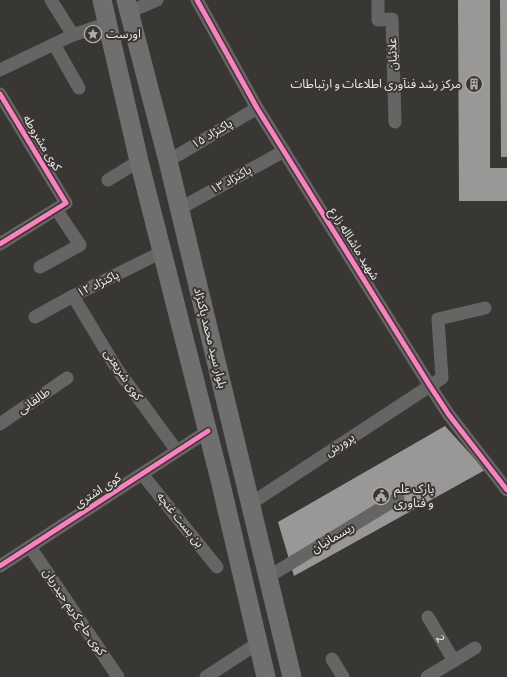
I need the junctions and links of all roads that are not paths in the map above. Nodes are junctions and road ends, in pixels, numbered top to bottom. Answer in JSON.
{"nodes":[{"id":1,"x":51,"y":0,"type":"edge"},
{"id":2,"x":102,"y":0,"type":"edge"},
{"id":3,"x":157,"y":0,"type":"edge"},
{"id":4,"x":197,"y":0,"type":"edge"},
{"id":5,"x":378,"y":0,"type":"edge"},
{"id":6,"x":127,"y":6,"type":"edge"},
{"id":7,"x":108,"y":23,"type":"junction"},
{"id":8,"x":73,"y":35,"type":"junction"},
{"id":9,"x":54,"y":44,"type":"junction"},
{"id":10,"x":0,"y":70,"type":"edge"},
{"id":11,"x":79,"y":88,"type":"dead end"},
{"id":12,"x":0,"y":96,"type":"edge"},
{"id":13,"x":257,"y":108,"type":"junction"},
{"id":14,"x":395,"y":122,"type":"dead end"},
{"id":15,"x":284,"y":151,"type":"junction"},
{"id":16,"x":139,"y":161,"type":"junction"},
{"id":17,"x":168,"y":161,"type":"junction"},
{"id":18,"x":108,"y":180,"type":"dead end"},
{"id":19,"x":174,"y":189,"type":"junction"},
{"id":20,"x":149,"y":198,"type":"junction"},
{"id":21,"x":61,"y":206,"type":"junction"},
{"id":22,"x":179,"y":209,"type":"junction"},
{"id":23,"x":0,"y":244,"type":"edge"},
{"id":24,"x":162,"y":252,"type":"junction"},
{"id":25,"x":40,"y":267,"type":"dead end"},
{"id":26,"x":73,"y":296,"type":"junction"},
{"id":27,"x":485,"y":308,"type":"dead end"},
{"id":28,"x":35,"y":317,"type":"dead end"},
{"id":29,"x":67,"y":378,"type":"dead end"},
{"id":30,"x":430,"y":386,"type":"junction"},
{"id":31,"x":0,"y":424,"type":"edge"},
{"id":32,"x":208,"y":431,"type":"junction"},
{"id":33,"x":177,"y":451,"type":"junction"},
{"id":34,"x":142,"y":474,"type":"junction"},
{"id":35,"x":507,"y":490,"type":"edge"},
{"id":36,"x":398,"y":498,"type":"dead end"},
{"id":37,"x":250,"y":504,"type":"junction"},
{"id":38,"x":30,"y":547,"type":"junction"},
{"id":39,"x":0,"y":566,"type":"edge"},
{"id":40,"x":217,"y":566,"type":"dead end"},
{"id":41,"x":268,"y":577,"type":"junction"},
{"id":42,"x":428,"y":617,"type":"dead end"},
{"id":43,"x":258,"y":643,"type":"junction"},
{"id":44,"x":475,"y":648,"type":"dead end"},
{"id":45,"x":332,"y":659,"type":"dead end"},
{"id":46,"x":454,"y":661,"type":"junction"},
{"id":47,"x":118,"y":677,"type":"edge"},
{"id":48,"x":206,"y":677,"type":"edge"},
{"id":49,"x":266,"y":677,"type":"edge"},
{"id":50,"x":292,"y":677,"type":"edge"},
{"id":51,"x":343,"y":677,"type":"edge"},
{"id":52,"x":426,"y":677,"type":"edge"}],
"edges":[{"from":1,"to":8,"type":"street"},
{"from":2,"to":7,"type":"main road","name":"بلوار سید محمد پاکنژاد"},
{"from":3,"to":6,"type":"street"},
{"from":4,"to":13,"type":"street","name":"شهید ماشااله زارع"},
{"from":5,"to":14,"type":"street","name":"علائیان"},
{"from":6,"to":17,"type":"main road","name":"بلوار سید محمد پاکنژاد"},
{"from":7,"to":8,"type":"street"},
{"from":7,"to":16,"type":"main road","name":"بلوار سید محمد پاکنژاد"},
{"from":8,"to":9,"type":"street"},
{"from":9,"to":10,"type":"street"},
{"from":9,"to":11,"type":"street"},
{"from":12,"to":21,"type":"street","name":"کوی مشروطه"},
{"from":13,"to":15,"type":"street","name":"شهید ماشااله زارع"},
{"from":13,"to":17,"type":"street","name":"پاکنژاد ۱۵"},
{"from":15,"to":22,"type":"street","name":"پاکنژاد ۱۳"},
{"from":15,"to":30,"type":"street","name":"شهید ماشااله زارع"},
{"from":16,"to":18,"type":"street"},
{"from":16,"to":20,"type":"main road","name":"بلوار سید محمد پاکنژاد"},
{"from":17,"to":19,"type":"main road","name":"بلوار سید محمد پاکنژاد"},
{"from":19,"to":20,"type":"main road"},
{"from":19,"to":22,"type":"main road","name":"بلوار سید محمد پاکنژاد"},
{"from":20,"to":24,"type":"main road","name":"بلوار سید محمد پاکنژاد"},
{"from":21,"to":23,"type":"street"},
{"from":21,"to":25,"type":"street","name":"کوی مشروطه"},
{"from":22,"to":37,"type":"main road","name":"بلوار سید محمد پاکنژاد"},
{"from":24,"to":26,"type":"street","name":"پاکنژاد ۱۲"},
{"from":24,"to":32,"type":"main road","name":"بلوار سید محمد پاکنژاد"},
{"from":26,"to":28,"type":"street","name":"پاکنژاد ۱۲"},
{"from":26,"to":33,"type":"street","name":"کوی شریعتی"},
{"from":27,"to":30,"type":"street","name":"پرورش"},
{"from":29,"to":31,"type":"street","name":"طالقانی"},
{"from":30,"to":35,"type":"street","name":"شهید ماشااله زارع"},
{"from":30,"to":37,"type":"street","name":"پرورش"},
{"from":32,"to":33,"type":"street","name":"کوی اشتری"},
{"from":32,"to":43,"type":"main road","name":"بلوار سید محمد پاکنژاد"},
{"from":33,"to":34,"type":"street","name":"کوی اشتری"},
{"from":34,"to":38,"type":"street","name":"کوی اشتری"},
{"from":34,"to":40,"type":"street","name":"بن بست غنچه"},
{"from":36,"to":41,"type":"street","name":"ریسمانیان"},
{"from":37,"to":41,"type":"main road","name":"بلوار سید محمد پاکنژاد"},
{"from":38,"to":39,"type":"street","name":"کوی اشتری"},
{"from":38,"to":47,"type":"street","name":"کوی حاج کریم حیدریان"},
{"from":41,"to":50,"type":"main road","name":"بلوار سید محمد پاکنژاد"},
{"from":42,"to":46,"type":"street","name":"2"},
{"from":43,"to":48,"type":"street"},
{"from":43,"to":49,"type":"main road","name":"بلوار سید محمد پاکنژاد"},
{"from":44,"to":46,"type":"street"},
{"from":45,"to":51,"type":"street"},
{"from":46,"to":52,"type":"street"}]}
